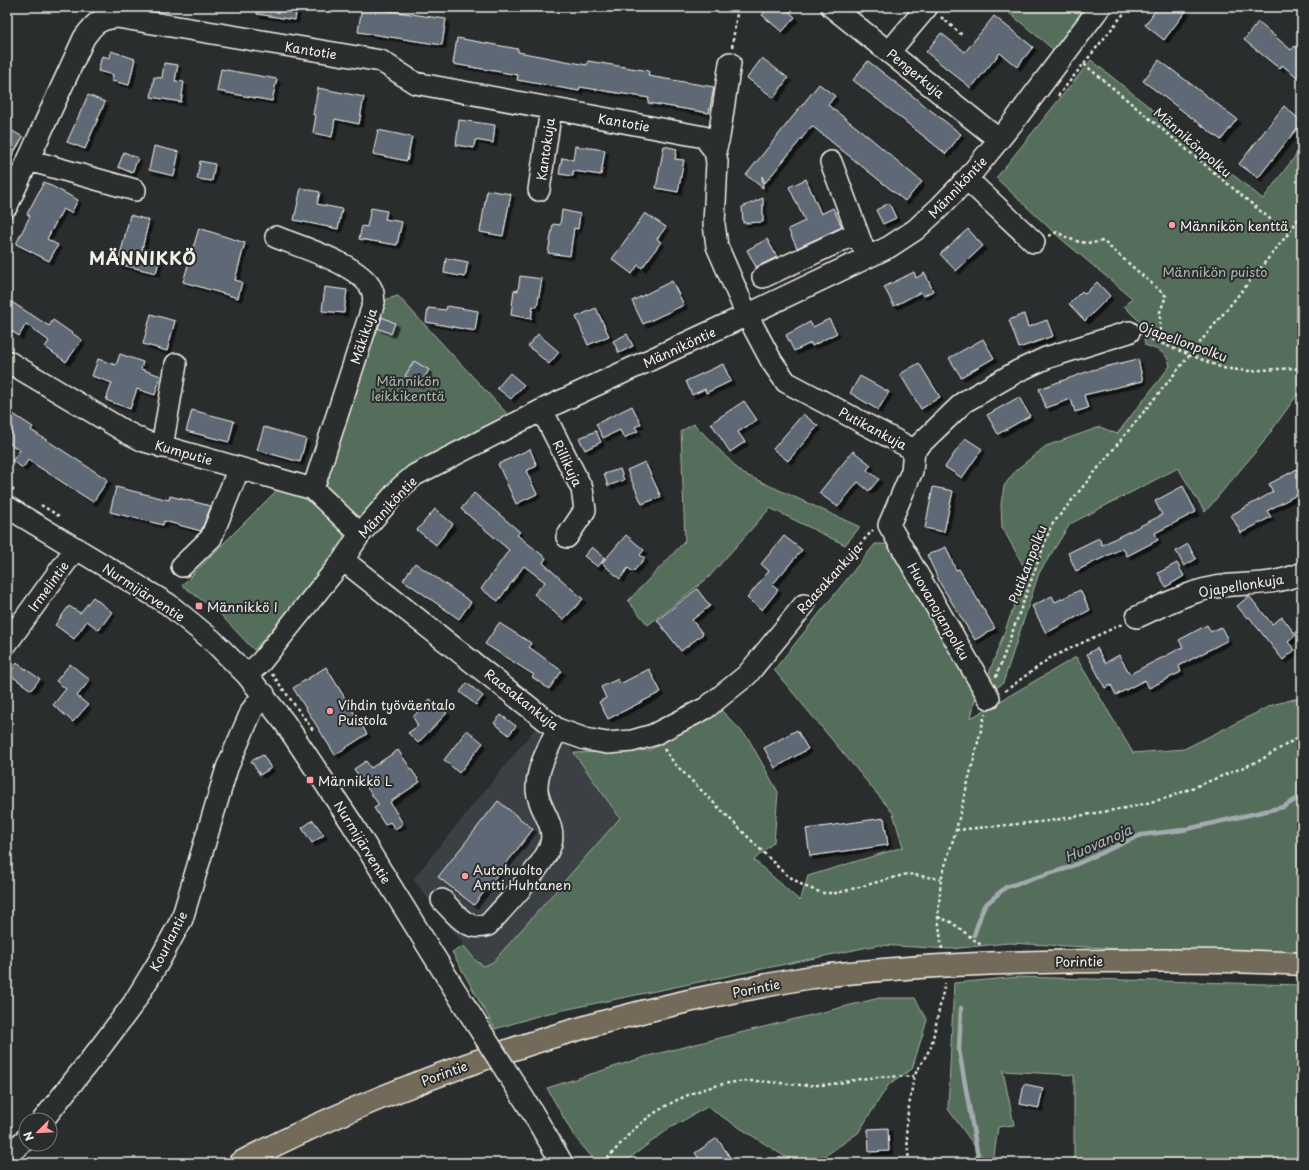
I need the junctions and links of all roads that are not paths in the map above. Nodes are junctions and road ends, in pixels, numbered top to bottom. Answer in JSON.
{"nodes":[{"id":1,"x":832,"y":7,"type":"edge"},
{"id":2,"x":1100,"y":7,"type":"edge"},
{"id":3,"x":933,"y":12,"type":"edge"},
{"id":4,"x":889,"y":52,"type":"junction"},
{"id":5,"x":730,"y":63,"type":"road end"},
{"id":6,"x":551,"y":109,"type":"junction"},
{"id":7,"x":998,"y":139,"type":"junction"},
{"id":8,"x":715,"y":151,"type":"junction"},
{"id":9,"x":28,"y":160,"type":"junction"},
{"id":10,"x":830,"y":162,"type":"dead end"},
{"id":11,"x":967,"y":179,"type":"junction"},
{"id":12,"x":135,"y":190,"type":"dead end"},
{"id":13,"x":539,"y":190,"type":"dead end"},
{"id":14,"x":7,"y":206,"type":"edge"},
{"id":15,"x":858,"y":233,"type":"junction"},
{"id":16,"x":276,"y":237,"type":"dead end"},
{"id":17,"x":1034,"y":242,"type":"road end"},
{"id":18,"x":867,"y":258,"type":"junction"},
{"id":19,"x":763,"y":277,"type":"dead end"},
{"id":20,"x":747,"y":315,"type":"junction"},
{"id":21,"x":1129,"y":332,"type":"road end"},
{"id":22,"x":7,"y":361,"type":"edge"},
{"id":23,"x":176,"y":364,"type":"dead end"},
{"id":24,"x":542,"y":410,"type":"junction"},
{"id":25,"x":162,"y":447,"type":"junction"},
{"id":26,"x":914,"y":450,"type":"junction"},
{"id":27,"x":239,"y":468,"type":"junction"},
{"id":28,"x":313,"y":489,"type":"junction"},
{"id":29,"x":7,"y":507,"type":"edge"},
{"id":30,"x":360,"y":534,"type":"junction"},
{"id":31,"x":567,"y":537,"type":"dead end"},
{"id":32,"x":76,"y":548,"type":"junction"},
{"id":33,"x":343,"y":560,"type":"junction"},
{"id":34,"x":182,"y":566,"type":"dead end"},
{"id":35,"x":1302,"y":573,"type":"edge"},
{"id":36,"x":804,"y":605,"type":"road end"},
{"id":37,"x":1137,"y":617,"type":"road end"},
{"id":38,"x":7,"y":643,"type":"edge"},
{"id":39,"x":248,"y":675,"type":"junction"},
{"id":40,"x":264,"y":694,"type":"junction"},
{"id":41,"x":989,"y":698,"type":"road end"},
{"id":42,"x":558,"y":729,"type":"junction"},
{"id":43,"x":442,"y":900,"type":"dead end"},
{"id":44,"x":1302,"y":964,"type":"edge"},
{"id":45,"x":49,"y":1112,"type":"edge"},
{"id":46,"x":18,"y":1146,"type":"edge"},
{"id":47,"x":7,"y":1156,"type":"edge"},
{"id":48,"x":240,"y":1163,"type":"edge"},
{"id":49,"x":562,"y":1163,"type":"edge"}],
"edges":[{"from":1,"to":4,"type":"street","name":"Pengerkuja"},
{"from":2,"to":7,"type":"street","name":"Männiköntie"},
{"from":3,"to":4,"type":"street"},
{"from":4,"to":7,"type":"street","name":"Pengerkuja"},
{"from":5,"to":8,"type":"street"},
{"from":6,"to":8,"type":"street","name":"Kantotie"},
{"from":6,"to":9,"type":"street","name":"Kantotie"},
{"from":6,"to":13,"type":"street","name":"Kantokuja"},
{"from":7,"to":11,"type":"street","name":"Männiköntie"},
{"from":8,"to":20,"type":"street"},
{"from":9,"to":12,"type":"street"},
{"from":9,"to":14,"type":"street","name":"Kantotie"},
{"from":10,"to":15,"type":"street"},
{"from":11,"to":17,"type":"street"},
{"from":11,"to":18,"type":"street","name":"Männiköntie"},
{"from":15,"to":18,"type":"street"},
{"from":15,"to":19,"type":"street"},
{"from":16,"to":28,"type":"street","name":"Mäkikuja"},
{"from":18,"to":20,"type":"street","name":"Männiköntie"},
{"from":20,"to":24,"type":"street","name":"Männiköntie"},
{"from":20,"to":26,"type":"street","name":"Putikankuja"},
{"from":21,"to":26,"type":"street","name":"Putikankuja"},
{"from":22,"to":25,"type":"street","name":"Kumputie"},
{"from":23,"to":25,"type":"street"},
{"from":24,"to":30,"type":"street","name":"Männiköntie"},
{"from":24,"to":31,"type":"street","name":"Rillikuja"},
{"from":25,"to":27,"type":"street","name":"Kumputie"},
{"from":26,"to":41,"type":"street","name":"Huovanojanpolku"},
{"from":27,"to":28,"type":"street","name":"Kumputie"},
{"from":27,"to":34,"type":"street"},
{"from":28,"to":30,"type":"street","name":"Kumputie"},
{"from":29,"to":32,"type":"street","name":"Nurmijärventie"},
{"from":30,"to":33,"type":"street","name":"Männiköntie"},
{"from":32,"to":38,"type":"street","name":"Irmelintie"},
{"from":32,"to":39,"type":"street","name":"Nurmijärventie"},
{"from":33,"to":39,"type":"street","name":"Männiköntie"},
{"from":33,"to":42,"type":"street","name":"Raasakankuja"},
{"from":35,"to":37,"type":"street","name":"Ojapellonkuja"},
{"from":36,"to":42,"type":"street","name":"Raasakankuja"},
{"from":39,"to":40,"type":"street","name":"Nurmijärventie"},
{"from":40,"to":45,"type":"street","name":"Kourlantie"},
{"from":40,"to":49,"type":"street","name":"Nurmijärventie","bridge":true},
{"from":42,"to":43,"type":"street"},
{"from":44,"to":48,"type":"highway","name":"Porintie"},
{"from":46,"to":47,"type":"street"}]}
